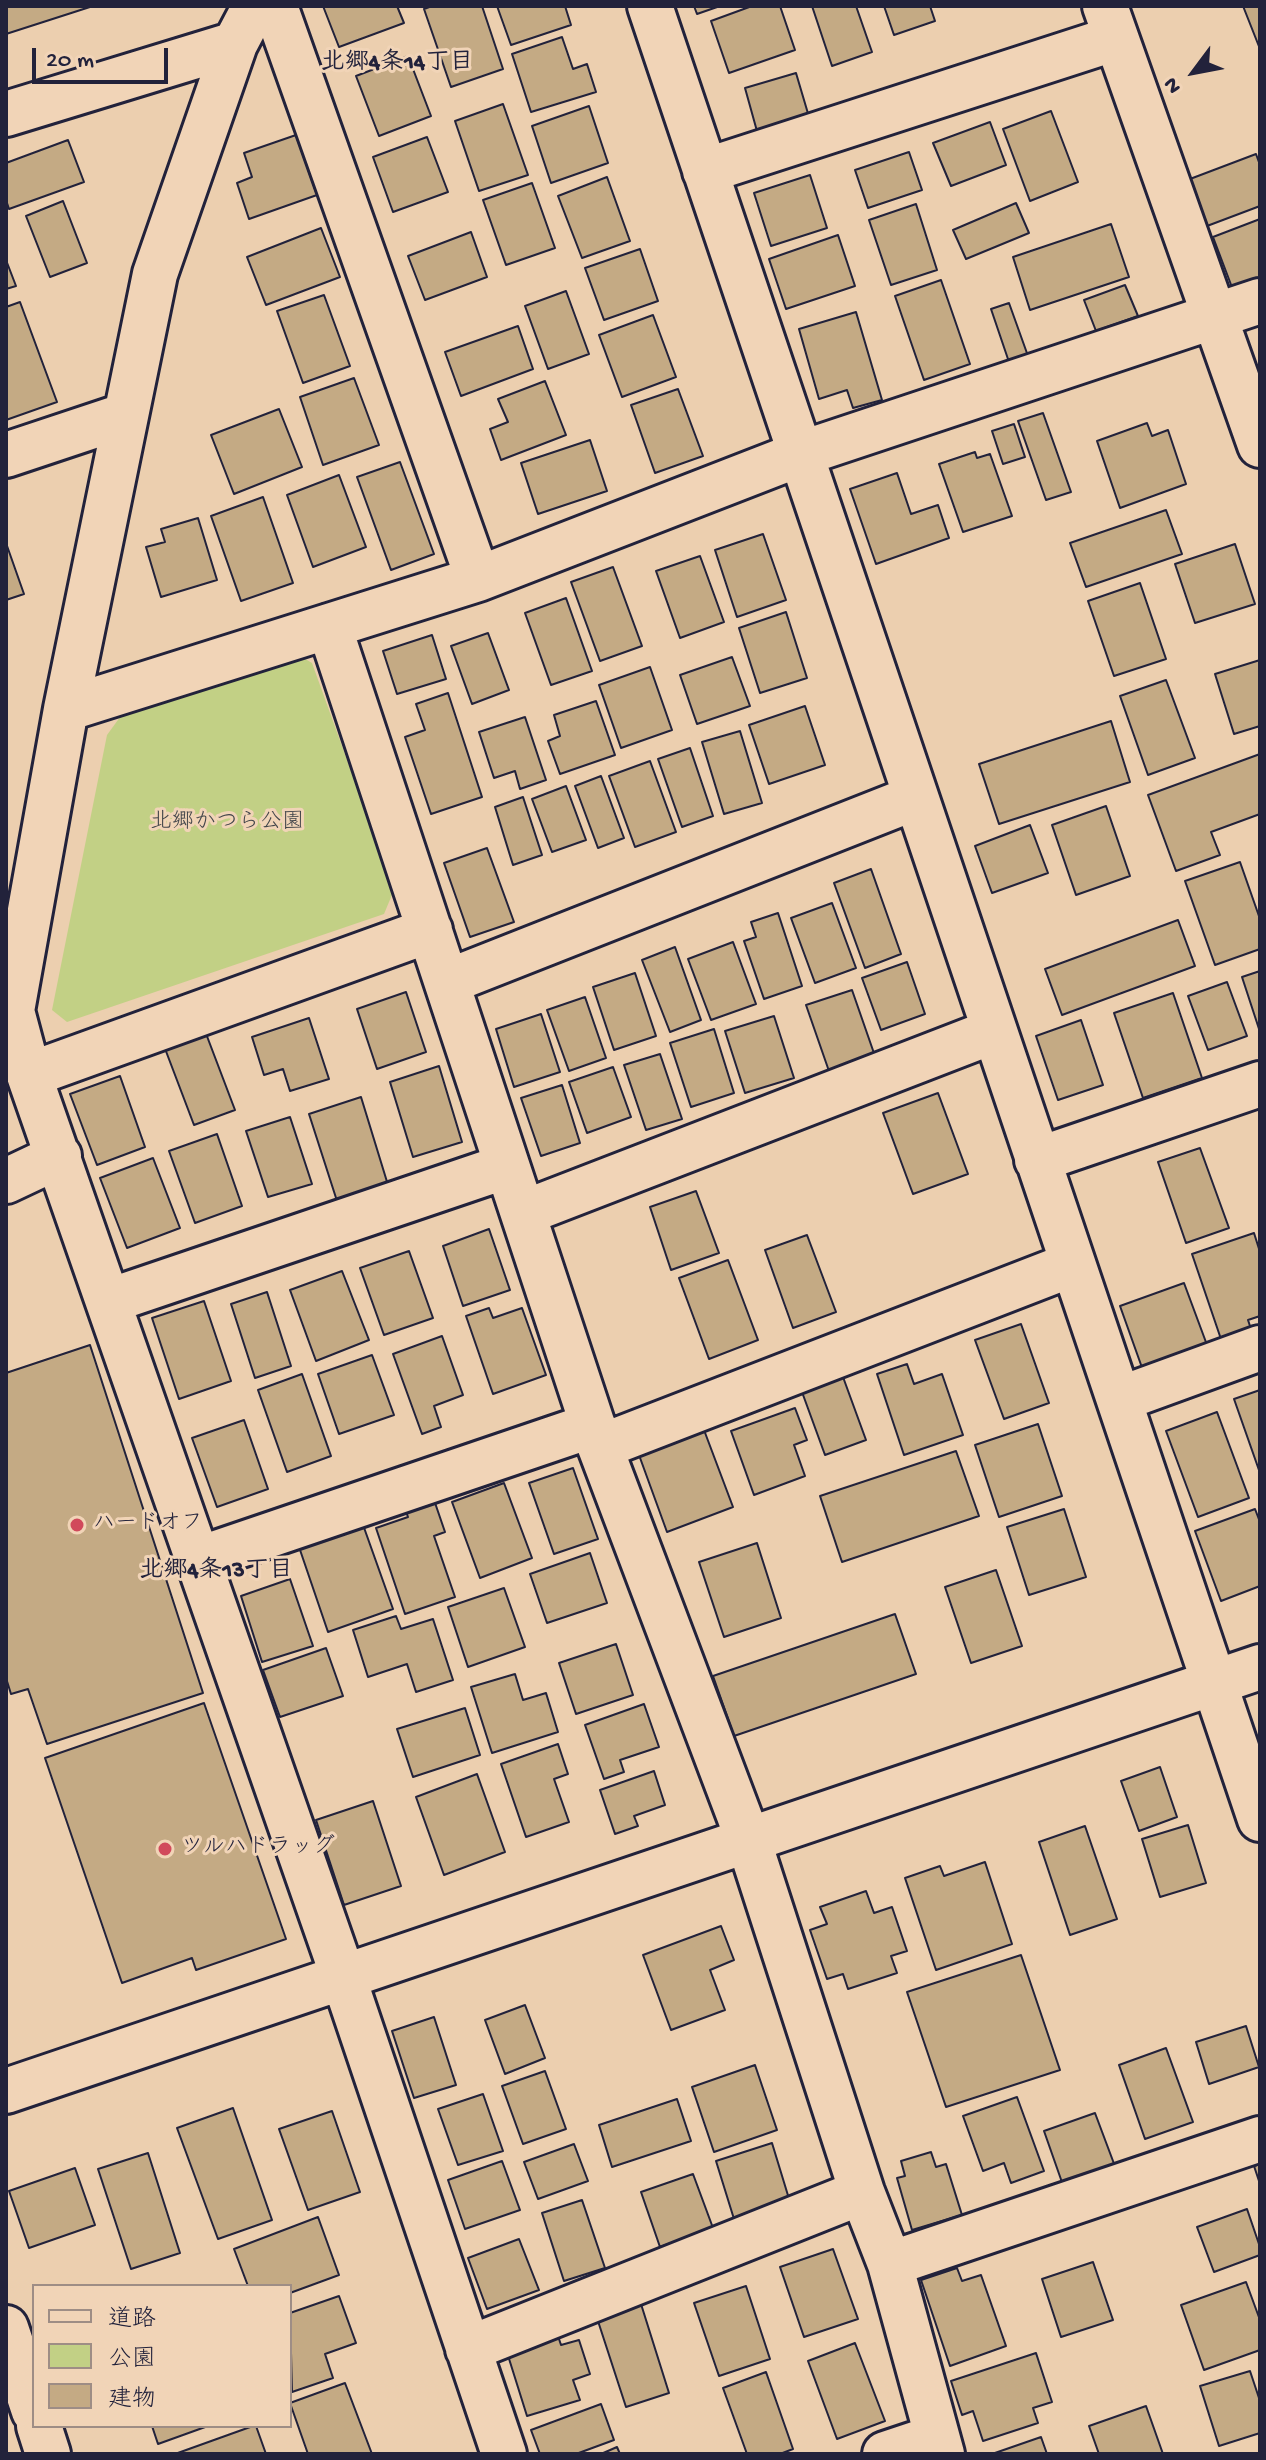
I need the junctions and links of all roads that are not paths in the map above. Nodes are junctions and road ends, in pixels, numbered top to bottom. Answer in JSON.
{"nodes":[{"id":1,"x":275,"y":6,"type":"edge"},
{"id":2,"x":650,"y":6,"type":"edge"},
{"id":3,"x":1110,"y":22,"type":"edge"},
{"id":4,"x":245,"y":25,"type":"edge"},
{"id":5,"x":6,"y":114,"type":"edge"},
{"id":6,"x":705,"y":171,"type":"junction"},
{"id":7,"x":1260,"y":301,"type":"edge"},
{"id":8,"x":1216,"y":316,"type":"junction"},
{"id":9,"x":126,"y":415,"type":"junction"},
{"id":10,"x":1260,"y":445,"type":"edge"},
{"id":11,"x":800,"y":454,"type":"junction"},
{"id":12,"x":6,"y":455,"type":"edge"},
{"id":13,"x":478,"y":579,"type":"junction"},
{"id":14,"x":329,"y":626,"type":"junction"},
{"id":15,"x":66,"y":709,"type":"junction"},
{"id":16,"x":914,"y":798,"type":"junction"},
{"id":17,"x":430,"y":930,"type":"junction"},
{"id":18,"x":447,"y":982,"type":"junction"},
{"id":19,"x":9,"y":1012,"type":"edge"},
{"id":20,"x":994,"y":1031,"type":"junction"},
{"id":21,"x":29,"y":1075,"type":"junction"},
{"id":22,"x":1260,"y":1084,"type":"edge"},
{"id":23,"x":59,"y":1156,"type":"junction"},
{"id":24,"x":1037,"y":1160,"type":"junction"},
{"id":25,"x":507,"y":1166,"type":"junction"},
{"id":26,"x":6,"y":1181,"type":"edge"},
{"id":27,"x":523,"y":1213,"type":"junction"},
{"id":28,"x":1073,"y":1264,"type":"junction"},
{"id":29,"x":109,"y":1301,"type":"junction"},
{"id":30,"x":1260,"y":1348,"type":"edge"},
{"id":31,"x":1120,"y":1399,"type":"junction"},
{"id":32,"x":596,"y":1436,"type":"junction"},
{"id":33,"x":199,"y":1559,"type":"junction"},
{"id":34,"x":1260,"y":1667,"type":"edge"},
{"id":35,"x":1214,"y":1682,"type":"junction"},
{"id":36,"x":1260,"y":1819,"type":"edge"},
{"id":37,"x":748,"y":1839,"type":"junction"},
{"id":38,"x":343,"y":1976,"type":"junction"},
{"id":39,"x":6,"y":2091,"type":"edge"},
{"id":40,"x":1260,"y":2139,"type":"edge"},
{"id":41,"x":862,"y":2192,"type":"junction"},
{"id":42,"x":890,"y":2264,"type":"junction"},
{"id":43,"x":6,"y":2328,"type":"edge"},
{"id":44,"x":468,"y":2349,"type":"junction"},
{"id":45,"x":32,"y":2405,"type":"edge"},
{"id":46,"x":40,"y":2428,"type":"edge"},
{"id":47,"x":939,"y":2445,"type":"edge"},
{"id":48,"x":48,"y":2454,"type":"edge"},
{"id":49,"x":504,"y":2454,"type":"edge"},
{"id":50,"x":885,"y":2454,"type":"edge"}],
"edges":[{"from":1,"to":13,"type":"street"},
{"from":2,"to":6,"type":"street"},
{"from":3,"to":6,"type":"street"},
{"from":3,"to":8,"type":"street"},
{"from":4,"to":5,"type":"street"},
{"from":4,"to":9,"type":"street"},
{"from":6,"to":11,"type":"street"},
{"from":7,"to":8,"type":"street"},
{"from":8,"to":10,"type":"street"},
{"from":8,"to":11,"type":"street"},
{"from":9,"to":12,"type":"street"},
{"from":9,"to":15,"type":"street"},
{"from":11,"to":13,"type":"street"},
{"from":11,"to":16,"type":"street"},
{"from":13,"to":14,"type":"street"},
{"from":14,"to":15,"type":"street"},
{"from":14,"to":17,"type":"street"},
{"from":15,"to":19,"type":"street"},
{"from":16,"to":18,"type":"street"},
{"from":16,"to":20,"type":"street"},
{"from":17,"to":18,"type":"street"},
{"from":17,"to":21,"type":"street"},
{"from":18,"to":25,"type":"street"},
{"from":19,"to":21,"type":"street"},
{"from":20,"to":24,"type":"street"},
{"from":20,"to":27,"type":"street"},
{"from":21,"to":23,"type":"street"},
{"from":22,"to":24,"type":"street"},
{"from":23,"to":26,"type":"street"},
{"from":23,"to":29,"type":"street"},
{"from":24,"to":28,"type":"street"},
{"from":25,"to":27,"type":"street"},
{"from":25,"to":29,"type":"street"},
{"from":27,"to":32,"type":"street"},
{"from":28,"to":31,"type":"street"},
{"from":28,"to":32,"type":"street"},
{"from":29,"to":33,"type":"street"},
{"from":30,"to":31,"type":"street"},
{"from":31,"to":35,"type":"street"},
{"from":32,"to":33,"type":"street"},
{"from":32,"to":37,"type":"street"},
{"from":33,"to":38,"type":"street"},
{"from":34,"to":35,"type":"street"},
{"from":35,"to":36,"type":"street"},
{"from":35,"to":37,"type":"street"},
{"from":37,"to":38,"type":"street"},
{"from":37,"to":41,"type":"street"},
{"from":38,"to":39,"type":"street"},
{"from":38,"to":44,"type":"street"},
{"from":40,"to":42,"type":"street"},
{"from":41,"to":42,"type":"street"},
{"from":41,"to":44,"type":"street"},
{"from":42,"to":47,"type":"street"},
{"from":43,"to":45,"type":"street"},
{"from":44,"to":49,"type":"street"},
{"from":46,"to":48,"type":"street"},
{"from":47,"to":50,"type":"street"}]}
